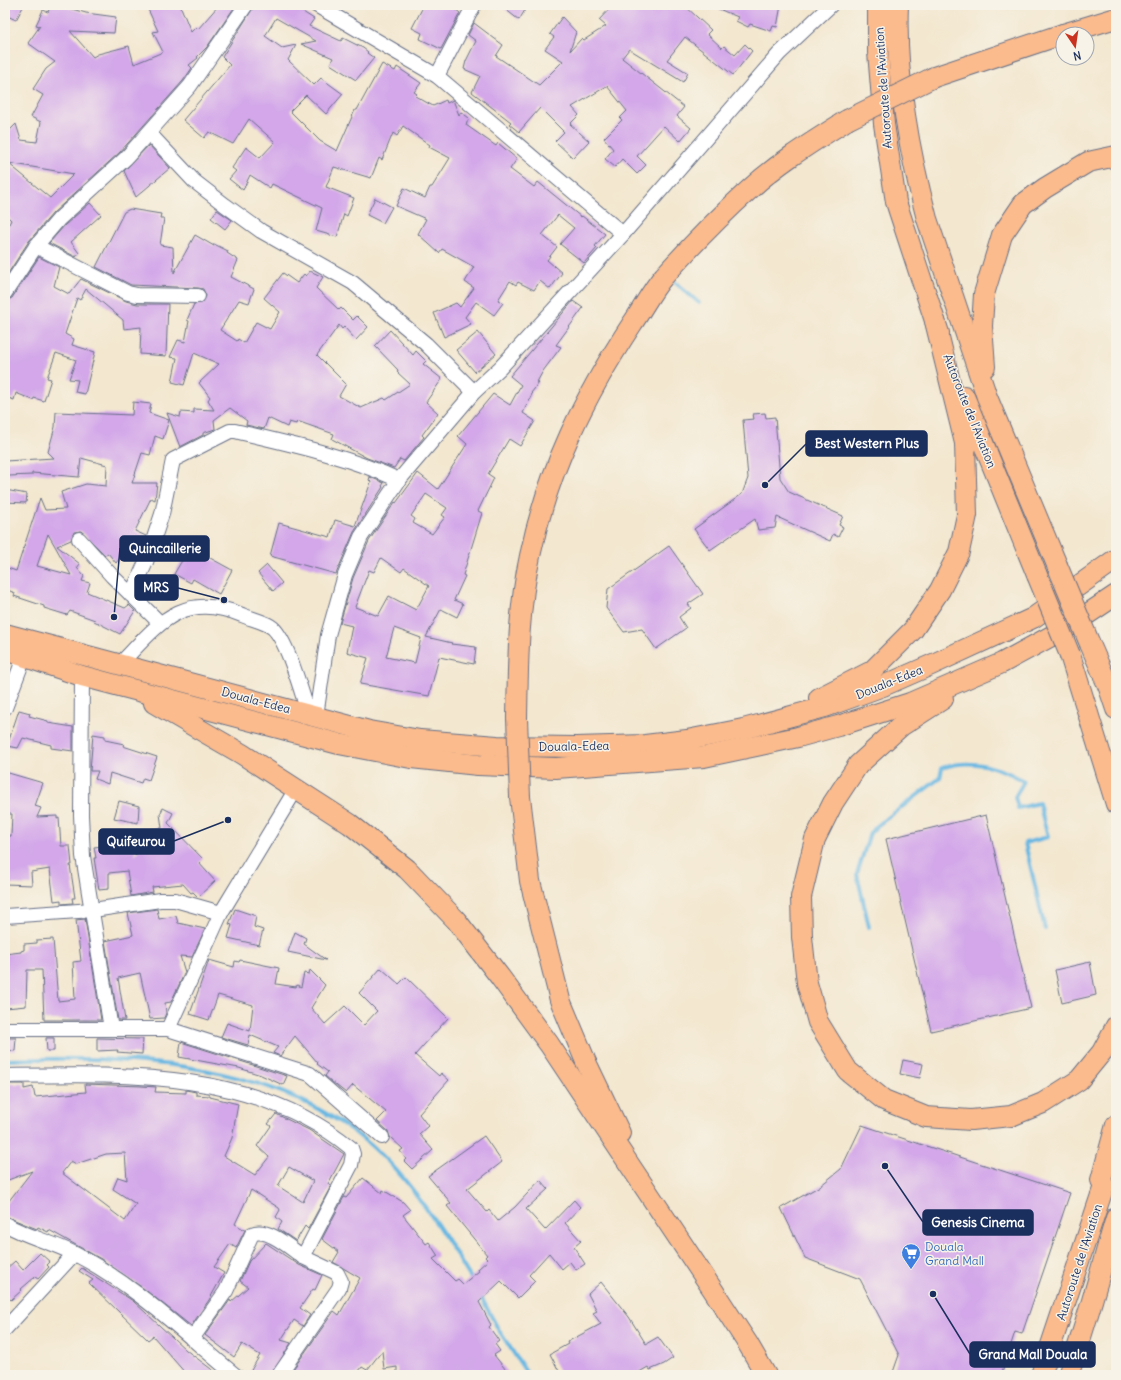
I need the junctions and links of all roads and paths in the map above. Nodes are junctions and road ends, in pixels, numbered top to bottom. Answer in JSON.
{"nodes":[{"id":1,"x":246,"y":5,"type":"edge"},
{"id":2,"x":316,"y":5,"type":"edge"},
{"id":3,"x":474,"y":5,"type":"edge"},
{"id":4,"x":831,"y":5,"type":"edge"},
{"id":5,"x":878,"y":5,"type":"edge"},
{"id":6,"x":898,"y":5,"type":"edge"},
{"id":7,"x":1116,"y":18,"type":"edge"},
{"id":8,"x":1090,"y":26,"type":"edge"},
{"id":9,"x":1055,"y":37,"type":"edge"},
{"id":10,"x":437,"y":76,"type":"junction"},
{"id":11,"x":149,"y":133,"type":"junction"},
{"id":12,"x":1116,"y":156,"type":"edge"},
{"id":13,"x":623,"y":234,"type":"junction"},
{"id":14,"x":36,"y":246,"type":"junction"},
{"id":15,"x":5,"y":293,"type":"edge"},
{"id":16,"x":198,"y":296,"type":"dead end"},
{"id":17,"x":935,"y":321,"type":"junction"},
{"id":18,"x":474,"y":392,"type":"junction"},
{"id":19,"x":987,"y":397,"type":"junction"},
{"id":20,"x":399,"y":480,"type":"junction"},
{"id":21,"x":79,"y":539,"type":"dead end"},
{"id":22,"x":1116,"y":559,"type":"edge"},
{"id":23,"x":131,"y":595,"type":"junction"},
{"id":24,"x":1116,"y":595,"type":"edge"},
{"id":25,"x":160,"y":623,"type":"junction"},
{"id":26,"x":5,"y":634,"type":"edge"},
{"id":27,"x":5,"y":650,"type":"edge"},
{"id":28,"x":25,"y":655,"type":"junction"},
{"id":29,"x":1002,"y":663,"type":"junction"},
{"id":30,"x":119,"y":665,"type":"junction"},
{"id":31,"x":82,"y":676,"type":"junction"},
{"id":32,"x":132,"y":690,"type":"junction"},
{"id":33,"x":1113,"y":692,"type":"edge"},
{"id":34,"x":5,"y":708,"type":"edge"},
{"id":35,"x":1116,"y":709,"type":"edge"},
{"id":36,"x":313,"y":715,"type":"junction"},
{"id":37,"x":576,"y":747,"type":"junction"},
{"id":38,"x":296,"y":789,"type":"junction"},
{"id":39,"x":1116,"y":804,"type":"edge"},
{"id":40,"x":93,"y":910,"type":"junction"},
{"id":41,"x":221,"y":913,"type":"junction"},
{"id":42,"x":5,"y":916,"type":"edge"},
{"id":43,"x":1116,"y":1026,"type":"edge"},
{"id":44,"x":5,"y":1029,"type":"edge"},
{"id":45,"x":111,"y":1029,"type":"junction"},
{"id":46,"x":168,"y":1029,"type":"junction"},
{"id":47,"x":5,"y":1076,"type":"edge"},
{"id":48,"x":1116,"y":1125,"type":"edge"},
{"id":49,"x":382,"y":1137,"type":"dead end"},
{"id":50,"x":654,"y":1203,"type":"junction"},
{"id":51,"x":1116,"y":1218,"type":"edge"},
{"id":52,"x":5,"y":1224,"type":"edge"},
{"id":53,"x":74,"y":1254,"type":"junction"},
{"id":54,"x":303,"y":1257,"type":"junction"},
{"id":55,"x":1116,"y":1261,"type":"edge"},
{"id":56,"x":5,"y":1330,"type":"edge"},
{"id":57,"x":1084,"y":1332,"type":"junction"},
{"id":58,"x":192,"y":1339,"type":"junction"},
{"id":59,"x":235,"y":1375,"type":"edge"},
{"id":60,"x":279,"y":1375,"type":"edge"},
{"id":61,"x":766,"y":1375,"type":"edge"},
{"id":62,"x":1041,"y":1375,"type":"edge"},
{"id":63,"x":1068,"y":1375,"type":"edge"}],
"edges":[{"from":1,"to":11,"type":"street"},
{"from":2,"to":10,"type":"street"},
{"from":3,"to":10,"type":"street"},
{"from":4,"to":13,"type":"street"},
{"from":5,"to":17,"type":"highway","name":"Autoroute de l'Aviation"},
{"from":6,"to":19,"type":"highway","name":"Autoroute de l'Aviation"},
{"from":7,"to":8,"type":"highway"},
{"from":9,"to":50,"type":"highway","bridge":true},
{"from":10,"to":13,"type":"street"},
{"from":11,"to":14,"type":"street"},
{"from":11,"to":18,"type":"street"},
{"from":12,"to":19,"type":"highway"},
{"from":13,"to":18,"type":"street"},
{"from":14,"to":15,"type":"street"},
{"from":14,"to":16,"type":"street"},
{"from":17,"to":37,"type":"highway"},
{"from":17,"to":39,"type":"highway","name":"Autoroute de l'Aviation","bridge":true},
{"from":18,"to":20,"type":"street"},
{"from":19,"to":33,"type":"highway","name":"Autoroute de l'Aviation","bridge":true},
{"from":20,"to":23,"type":"street"},
{"from":20,"to":36,"type":"street"},
{"from":21,"to":23,"type":"street"},
{"from":22,"to":37,"type":"highway","name":"Douala-Edea"},
{"from":23,"to":25,"type":"street"},
{"from":24,"to":29,"type":"highway","name":"Douala-Edea"},
{"from":25,"to":30,"type":"street"},
{"from":25,"to":36,"type":"street"},
{"from":26,"to":30,"type":"highway","name":"Douala-Edea"},
{"from":27,"to":28,"type":"highway","name":"Douala-Edea"},
{"from":28,"to":31,"type":"highway","name":"Douala-Edea"},
{"from":28,"to":34,"type":"street"},
{"from":29,"to":32,"type":"highway","name":"Douala-Edea"},
{"from":29,"to":43,"type":"highway"},
{"from":30,"to":36,"type":"highway","name":"Douala-Edea"},
{"from":31,"to":32,"type":"highway","name":"Douala-Edea"},
{"from":31,"to":40,"type":"street"},
{"from":32,"to":38,"type":"highway"},
{"from":33,"to":35,"type":"highway","name":"Autoroute de l'Aviation"},
{"from":36,"to":37,"type":"highway","name":"Douala-Edea"},
{"from":38,"to":41,"type":"street"},
{"from":38,"to":50,"type":"highway"},
{"from":40,"to":41,"type":"street"},
{"from":40,"to":42,"type":"street"},
{"from":40,"to":45,"type":"street"},
{"from":41,"to":46,"type":"street"},
{"from":44,"to":45,"type":"street"},
{"from":45,"to":46,"type":"street"},
{"from":46,"to":49,"type":"street"},
{"from":47,"to":54,"type":"street"},
{"from":48,"to":62,"type":"highway","name":"Autoroute de l'Aviation"},
{"from":50,"to":61,"type":"highway"},
{"from":51,"to":57,"type":"highway","name":"Autoroute de l'Aviation"},
{"from":52,"to":53,"type":"street"},
{"from":53,"to":56,"type":"street"},
{"from":53,"to":58,"type":"street"},
{"from":54,"to":58,"type":"street"},
{"from":54,"to":60,"type":"street"},
{"from":55,"to":57,"type":"highway"},
{"from":57,"to":63,"type":"highway","name":"Autoroute de l'Aviation"},
{"from":58,"to":59,"type":"street"}]}
